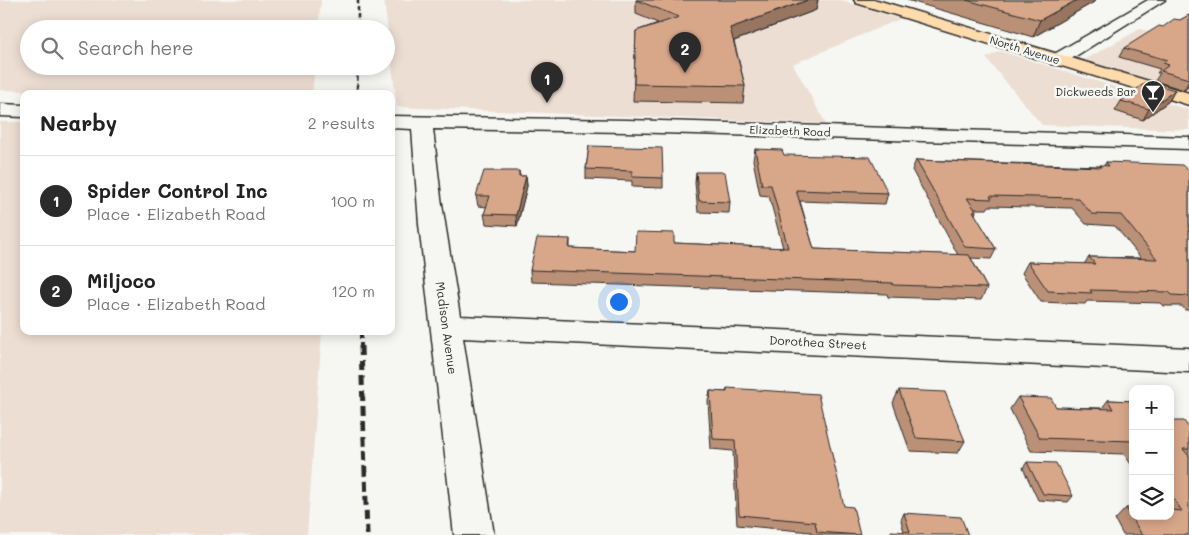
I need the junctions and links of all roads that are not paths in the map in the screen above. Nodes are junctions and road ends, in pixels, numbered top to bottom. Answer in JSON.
{"nodes":[{"id":1,"x":861,"y":0,"type":"edge"},
{"id":2,"x":1158,"y":0,"type":"edge"},
{"id":3,"x":1057,"y":60,"type":"junction"},
{"id":4,"x":1189,"y":99,"type":"edge"},
{"id":5,"x":0,"y":110,"type":"edge"},
{"id":6,"x":20,"y":111,"type":"edge"},
{"id":7,"x":395,"y":122,"type":"edge"},
{"id":8,"x":422,"y":122,"type":"junction"},
{"id":9,"x":1189,"y":143,"type":"edge"},
{"id":10,"x":446,"y":325,"type":"junction"},
{"id":11,"x":1189,"y":360,"type":"edge"},
{"id":12,"x":474,"y":535,"type":"edge"}],
"edges":[{"from":1,"to":3,"type":"main road","name":"North Avenue"},
{"from":2,"to":3,"type":"street"},
{"from":3,"to":4,"type":"main road","name":"North Avenue"},
{"from":5,"to":6,"type":"street"},
{"from":7,"to":8,"type":"street","name":"Elizabeth Road"},
{"from":8,"to":9,"type":"street","name":"Elizabeth Road"},
{"from":8,"to":10,"type":"street","name":"Madison Avenue"},
{"from":10,"to":11,"type":"street","name":"Dorothea Street"},
{"from":10,"to":12,"type":"street","name":"Madison Avenue"}]}
